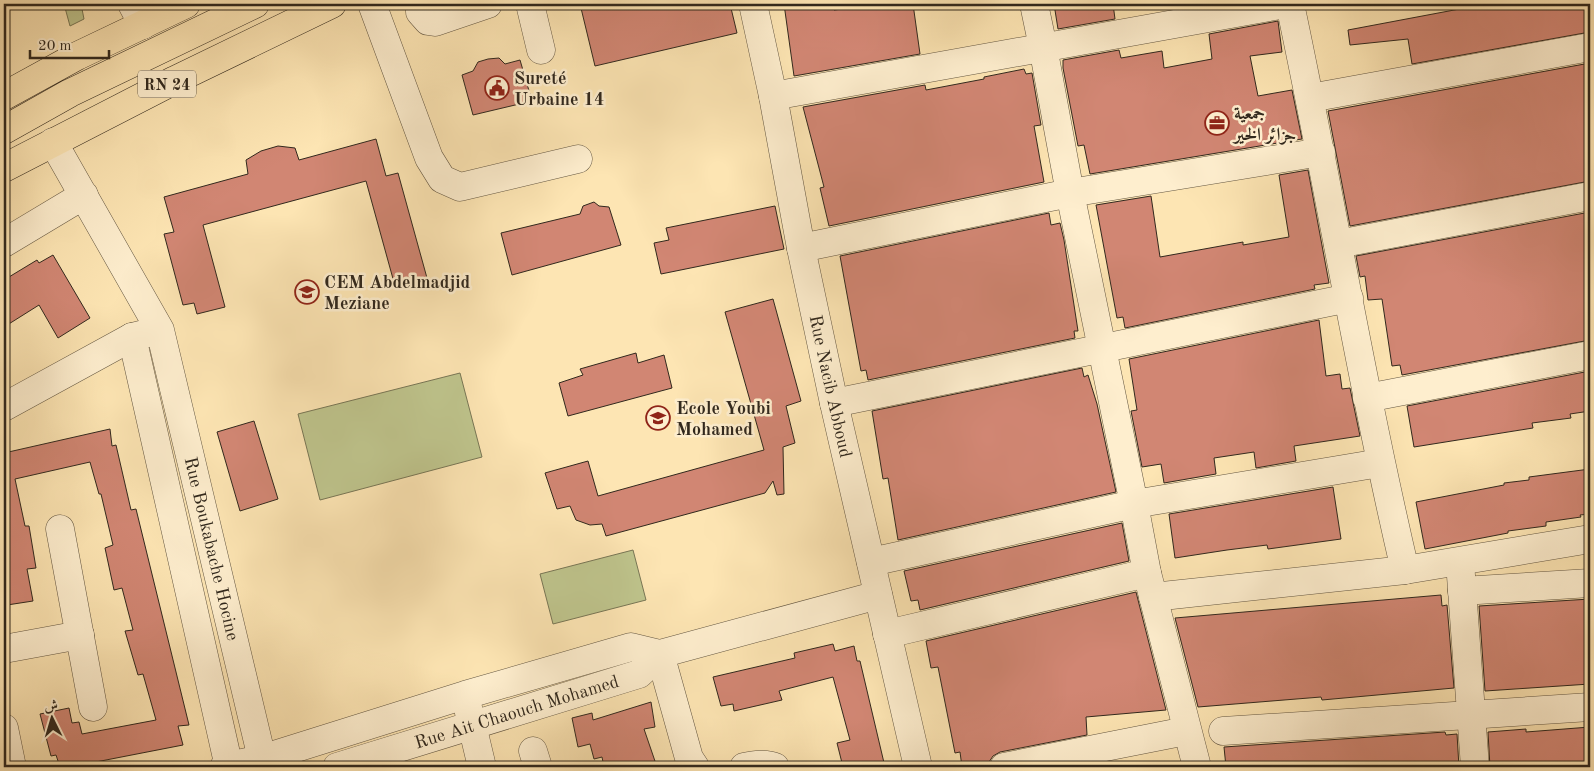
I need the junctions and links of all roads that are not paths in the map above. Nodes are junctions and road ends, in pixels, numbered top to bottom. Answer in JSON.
{"nodes":[{"id":1,"x":186,"y":4,"type":"edge"},
{"id":2,"x":255,"y":4,"type":"edge"},
{"id":3,"x":332,"y":4,"type":"edge"},
{"id":4,"x":372,"y":4,"type":"edge"},
{"id":5,"x":420,"y":4,"type":"edge"},
{"id":6,"x":488,"y":4,"type":"edge"},
{"id":7,"x":530,"y":4,"type":"edge"},
{"id":8,"x":752,"y":4,"type":"edge"},
{"id":9,"x":1034,"y":4,"type":"edge"},
{"id":10,"x":1286,"y":4,"type":"edge"},
{"id":11,"x":1290,"y":4,"type":"edge"},
{"id":12,"x":137,"y":14,"type":"edge"},
{"id":13,"x":1043,"y":47,"type":"junction"},
{"id":14,"x":1590,"y":47,"type":"edge"},
{"id":15,"x":541,"y":50,"type":"dead end"},
{"id":16,"x":4,"y":96,"type":"edge"},
{"id":17,"x":773,"y":96,"type":"junction"},
{"id":18,"x":1310,"y":98,"type":"junction"},
{"id":19,"x":4,"y":130,"type":"edge"},
{"id":20,"x":53,"y":142,"type":"junction"},
{"id":21,"x":1321,"y":152,"type":"junction"},
{"id":22,"x":578,"y":159,"type":"dead end"},
{"id":23,"x":4,"y":168,"type":"edge"},
{"id":24,"x":1070,"y":193,"type":"junction"},
{"id":25,"x":84,"y":195,"type":"junction"},
{"id":26,"x":1590,"y":196,"type":"edge"},
{"id":27,"x":4,"y":243,"type":"edge"},
{"id":28,"x":1338,"y":244,"type":"junction"},
{"id":29,"x":801,"y":248,"type":"junction"},
{"id":30,"x":1349,"y":298,"type":"junction"},
{"id":31,"x":160,"y":330,"type":"junction"},
{"id":32,"x":132,"y":337,"type":"junction"},
{"id":33,"x":1102,"y":348,"type":"junction"},
{"id":34,"x":1590,"y":355,"type":"edge"},
{"id":35,"x":1367,"y":398,"type":"junction"},
{"id":36,"x":834,"y":403,"type":"junction"},
{"id":37,"x":4,"y":406,"type":"edge"},
{"id":38,"x":1380,"y":463,"type":"junction"},
{"id":39,"x":1134,"y":504,"type":"junction"},
{"id":40,"x":60,"y":529,"type":"dead end"},
{"id":41,"x":1590,"y":539,"type":"edge"},
{"id":42,"x":871,"y":562,"type":"junction"},
{"id":43,"x":1460,"y":562,"type":"junction"},
{"id":44,"x":1405,"y":570,"type":"junction"},
{"id":45,"x":1590,"y":584,"type":"edge"},
{"id":46,"x":1150,"y":585,"type":"junction"},
{"id":47,"x":1462,"y":591,"type":"junction"},
{"id":48,"x":878,"y":595,"type":"junction"},
{"id":49,"x":887,"y":634,"type":"junction"},
{"id":50,"x":80,"y":635,"type":"junction"},
{"id":51,"x":4,"y":649,"type":"edge"},
{"id":52,"x":660,"y":654,"type":"junction"},
{"id":53,"x":465,"y":695,"type":"junction"},
{"id":54,"x":93,"y":707,"type":"dead end"},
{"id":55,"x":1590,"y":707,"type":"edge"},
{"id":56,"x":1470,"y":716,"type":"junction"},
{"id":57,"x":472,"y":726,"type":"junction"},
{"id":58,"x":4,"y":728,"type":"edge"},
{"id":59,"x":1186,"y":731,"type":"junction"},
{"id":60,"x":1223,"y":731,"type":"dead end"},
{"id":61,"x":263,"y":763,"type":"edge"},
{"id":62,"x":12,"y":767,"type":"edge"},
{"id":63,"x":228,"y":767,"type":"edge"},
{"id":64,"x":337,"y":767,"type":"edge"},
{"id":65,"x":482,"y":767,"type":"edge"},
{"id":66,"x":695,"y":767,"type":"edge"},
{"id":67,"x":744,"y":767,"type":"edge"},
{"id":68,"x":775,"y":767,"type":"edge"},
{"id":69,"x":918,"y":767,"type":"edge"},
{"id":70,"x":1004,"y":767,"type":"edge"},
{"id":71,"x":1197,"y":767,"type":"edge"},
{"id":72,"x":1476,"y":767,"type":"edge"}],
"edges":[{"from":1,"to":12,"type":"main road"},
{"from":2,"to":19,"type":"main road","number":"RN 24"},
{"from":3,"to":20,"type":"main road","number":"RN 24"},
{"from":4,"to":22,"type":"street"},
{"from":5,"to":6,"type":"street"},
{"from":7,"to":15,"type":"street"},
{"from":8,"to":17,"type":"street","name":"Rue Nacib Abboud"},
{"from":9,"to":13,"type":"street"},
{"from":10,"to":13,"type":"street"},
{"from":11,"to":18,"type":"street"},
{"from":12,"to":16,"type":"main road"},
{"from":13,"to":17,"type":"street"},
{"from":13,"to":24,"type":"street"},
{"from":14,"to":18,"type":"street"},
{"from":17,"to":29,"type":"street","name":"Rue Nacib Abboud"},
{"from":18,"to":21,"type":"street"},
{"from":20,"to":23,"type":"main road","number":"RN 24"},
{"from":20,"to":25,"type":"street","name":"Rue Boukabache Hocine"},
{"from":21,"to":24,"type":"street"},
{"from":21,"to":28,"type":"street"},
{"from":24,"to":29,"type":"street"},
{"from":24,"to":33,"type":"street"},
{"from":25,"to":27,"type":"street"},
{"from":25,"to":31,"type":"street","name":"Rue Boukabache Hocine"},
{"from":26,"to":28,"type":"street"},
{"from":28,"to":30,"type":"street"},
{"from":29,"to":36,"type":"street","name":"Rue Nacib Abboud"},
{"from":30,"to":33,"type":"street"},
{"from":30,"to":35,"type":"street"},
{"from":31,"to":32,"type":"street"},
{"from":31,"to":61,"type":"street","name":"Rue Boukabache Hocine"},
{"from":32,"to":37,"type":"street"},
{"from":32,"to":63,"type":"street"},
{"from":33,"to":36,"type":"street"},
{"from":33,"to":39,"type":"street"},
{"from":34,"to":35,"type":"street"},
{"from":35,"to":38,"type":"street"},
{"from":36,"to":42,"type":"street","name":"Rue Nacib Abboud"},
{"from":38,"to":39,"type":"street"},
{"from":38,"to":44,"type":"street"},
{"from":39,"to":42,"type":"street"},
{"from":39,"to":46,"type":"street"},
{"from":40,"to":50,"type":"street"},
{"from":41,"to":43,"type":"street"},
{"from":42,"to":48,"type":"street","name":"Rue Nacib Abboud"},
{"from":43,"to":44,"type":"street"},
{"from":43,"to":47,"type":"street"},
{"from":44,"to":46,"type":"street"},
{"from":45,"to":47,"type":"street"},
{"from":46,"to":49,"type":"street"},
{"from":46,"to":59,"type":"street"},
{"from":47,"to":56,"type":"street"},
{"from":48,"to":49,"type":"street","name":"Rue Nacib Abboud"},
{"from":48,"to":52,"type":"street"},
{"from":49,"to":69,"type":"street","name":"Rue Nacib Abboud"},
{"from":50,"to":51,"type":"street"},
{"from":50,"to":54,"type":"street"},
{"from":52,"to":53,"type":"street"},
{"from":52,"to":57,"type":"street","name":"Rue Ait Chaouch Mohamed"},
{"from":52,"to":66,"type":"street"},
{"from":53,"to":57,"type":"street"},
{"from":53,"to":61,"type":"street"},
{"from":55,"to":56,"type":"street"},
{"from":56,"to":60,"type":"street"},
{"from":56,"to":72,"type":"street"},
{"from":57,"to":64,"type":"street","name":"Rue Ait Chaouch Mohamed"},
{"from":57,"to":65,"type":"street"},
{"from":58,"to":62,"type":"street"},
{"from":59,"to":70,"type":"street"},
{"from":59,"to":71,"type":"street"},
{"from":61,"to":63,"type":"street"},
{"from":67,"to":68,"type":"street"}]}
